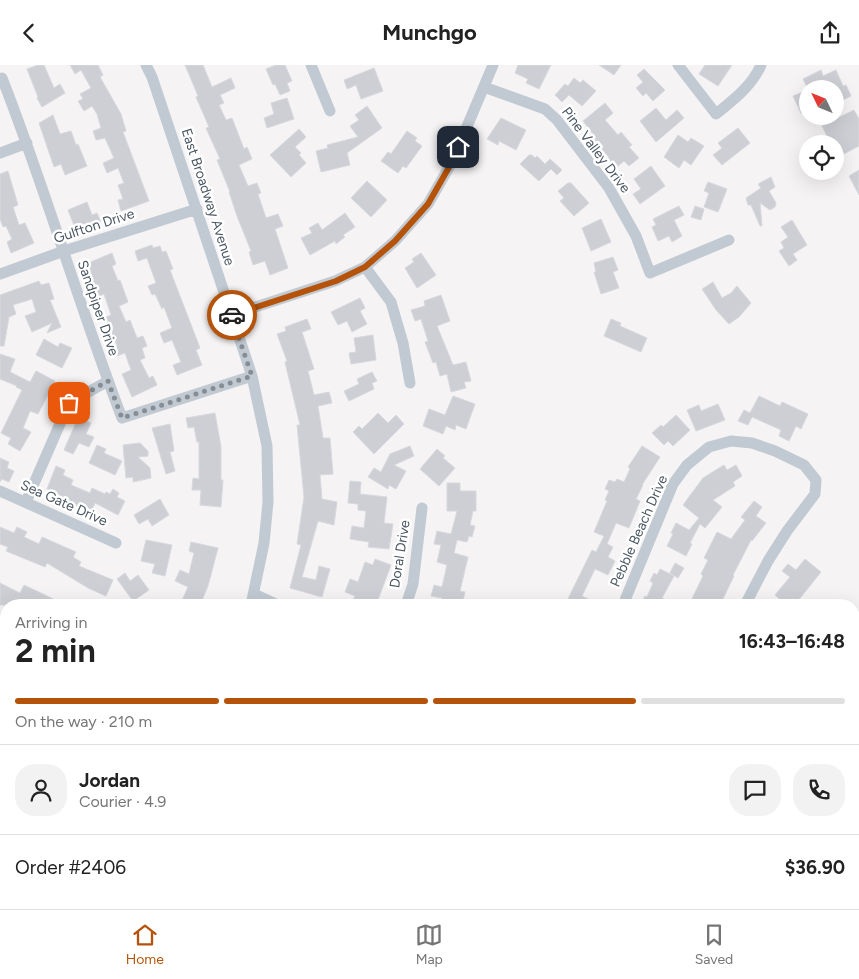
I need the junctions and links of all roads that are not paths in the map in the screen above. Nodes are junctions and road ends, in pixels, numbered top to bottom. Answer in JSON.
{"nodes":[{"id":1,"x":146,"y":65,"type":"edge"},
{"id":2,"x":311,"y":65,"type":"edge"},
{"id":3,"x":493,"y":65,"type":"edge"},
{"id":4,"x":678,"y":65,"type":"edge"},
{"id":5,"x":761,"y":65,"type":"edge"},
{"id":6,"x":2,"y":78,"type":"dead end"},
{"id":7,"x":484,"y":87,"type":"junction"},
{"id":8,"x":330,"y":111,"type":"dead end"},
{"id":9,"x":27,"y":143,"type":"junction"},
{"id":10,"x":0,"y":153,"type":"edge"},
{"id":11,"x":197,"y":209,"type":"junction"},
{"id":12,"x":730,"y":240,"type":"dead end"},
{"id":13,"x":64,"y":251,"type":"junction"},
{"id":14,"x":365,"y":267,"type":"junction"},
{"id":15,"x":0,"y":274,"type":"edge"},
{"id":16,"x":231,"y":315,"type":"junction"},
{"id":17,"x":252,"y":376,"type":"junction"},
{"id":18,"x":108,"y":381,"type":"junction"},
{"id":19,"x":410,"y":383,"type":"dead end"},
{"id":20,"x":0,"y":491,"type":"edge"},
{"id":21,"x":26,"y":502,"type":"junction"},
{"id":22,"x":422,"y":508,"type":"dead end"},
{"id":23,"x":116,"y":543,"type":"dead end"},
{"id":24,"x":252,"y":599,"type":"edge"},
{"id":25,"x":408,"y":599,"type":"edge"},
{"id":26,"x":625,"y":599,"type":"edge"},
{"id":27,"x":748,"y":599,"type":"edge"}],
"edges":[{"from":1,"to":11,"type":"street","name":"East Broadway Avenue"},
{"from":2,"to":8,"type":"street"},
{"from":3,"to":7,"type":"street"},
{"from":4,"to":5,"type":"street"},
{"from":6,"to":9,"type":"street","name":"Sandpiper Drive"},
{"from":7,"to":12,"type":"street","name":"Pine Valley Drive"},
{"from":7,"to":14,"type":"street"},
{"from":9,"to":10,"type":"street"},
{"from":9,"to":13,"type":"street","name":"Sandpiper Drive"},
{"from":11,"to":13,"type":"street","name":"Gulfton Drive"},
{"from":11,"to":16,"type":"street","name":"East Broadway Avenue"},
{"from":13,"to":15,"type":"street","name":"Gulfton Drive"},
{"from":13,"to":18,"type":"street","name":"Sandpiper Drive"},
{"from":14,"to":16,"type":"street"},
{"from":14,"to":19,"type":"street"},
{"from":16,"to":17,"type":"street","name":"East Broadway Avenue"},
{"from":17,"to":18,"type":"street","name":"Sandpiper Drive"},
{"from":17,"to":24,"type":"street","name":"East Broadway Avenue"},
{"from":18,"to":21,"type":"street"},
{"from":20,"to":21,"type":"street","name":"Sea Gate Drive"},
{"from":21,"to":23,"type":"street","name":"Sea Gate Drive"},
{"from":22,"to":25,"type":"street","name":"Doral Drive"},
{"from":26,"to":27,"type":"street","name":"Pebble Beach Drive"}]}
